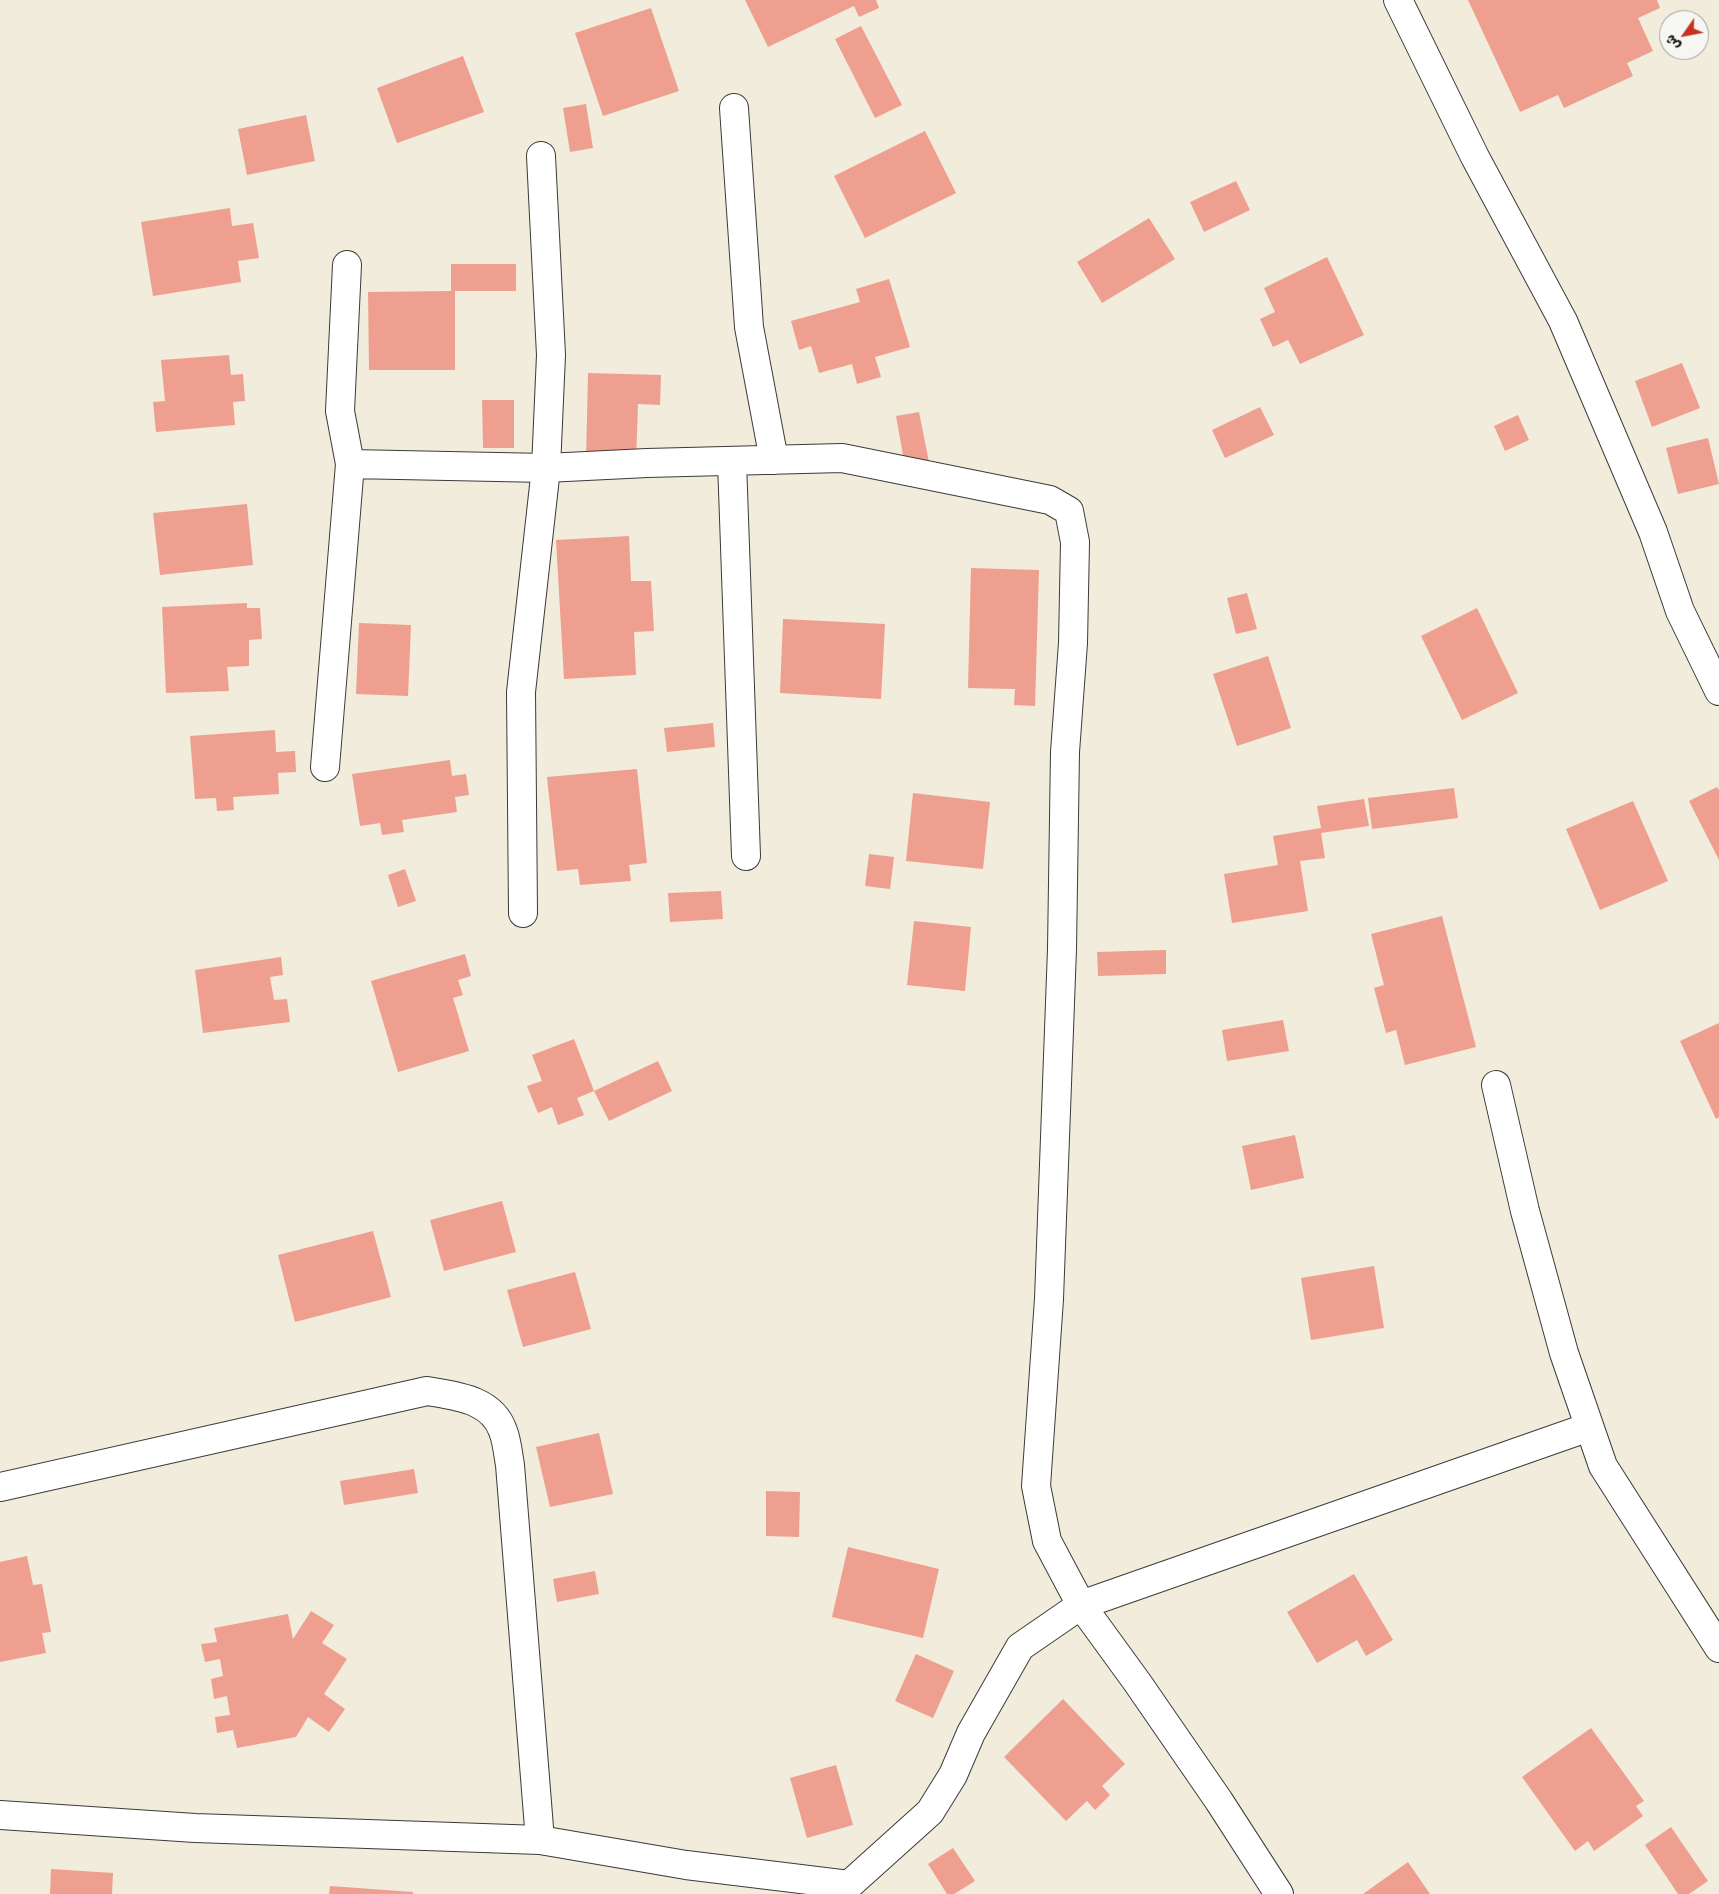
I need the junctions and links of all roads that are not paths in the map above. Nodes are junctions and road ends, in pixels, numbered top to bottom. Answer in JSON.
{"nodes":[{"id":1,"x":1398,"y":0,"type":"edge"},
{"id":2,"x":734,"y":108,"type":"dead end"},
{"id":3,"x":541,"y":156,"type":"dead end"},
{"id":4,"x":347,"y":265,"type":"dead end"},
{"id":5,"x":774,"y":460,"type":"junction"},
{"id":6,"x":732,"y":462,"type":"junction"},
{"id":7,"x":350,"y":464,"type":"junction"},
{"id":8,"x":546,"y":468,"type":"junction"},
{"id":9,"x":1719,"y":691,"type":"edge"},
{"id":10,"x":325,"y":767,"type":"dead end"},
{"id":11,"x":746,"y":856,"type":"dead end"},
{"id":12,"x":523,"y":913,"type":"dead end"},
{"id":13,"x":1496,"y":1085,"type":"dead end"},
{"id":14,"x":1589,"y":1427,"type":"junction"},
{"id":15,"x":0,"y":1487,"type":"edge"},
{"id":16,"x":1081,"y":1604,"type":"junction"},
{"id":17,"x":1719,"y":1648,"type":"edge"},
{"id":18,"x":0,"y":1815,"type":"edge"},
{"id":19,"x":540,"y":1840,"type":"junction"},
{"id":20,"x":850,"y":1889,"type":"edge"},
{"id":21,"x":1279,"y":1894,"type":"edge"}],
"edges":[{"from":1,"to":9,"type":"street"},
{"from":2,"to":5,"type":"street"},
{"from":3,"to":8,"type":"street"},
{"from":4,"to":7,"type":"street"},
{"from":5,"to":6,"type":"street"},
{"from":5,"to":16,"type":"street"},
{"from":6,"to":8,"type":"street"},
{"from":6,"to":11,"type":"street"},
{"from":7,"to":8,"type":"street"},
{"from":7,"to":10,"type":"street"},
{"from":8,"to":12,"type":"street"},
{"from":13,"to":14,"type":"street"},
{"from":14,"to":16,"type":"street"},
{"from":14,"to":17,"type":"street"},
{"from":15,"to":19,"type":"street"},
{"from":16,"to":20,"type":"street"},
{"from":16,"to":21,"type":"street"},
{"from":18,"to":19,"type":"street"},
{"from":19,"to":20,"type":"street"}]}
